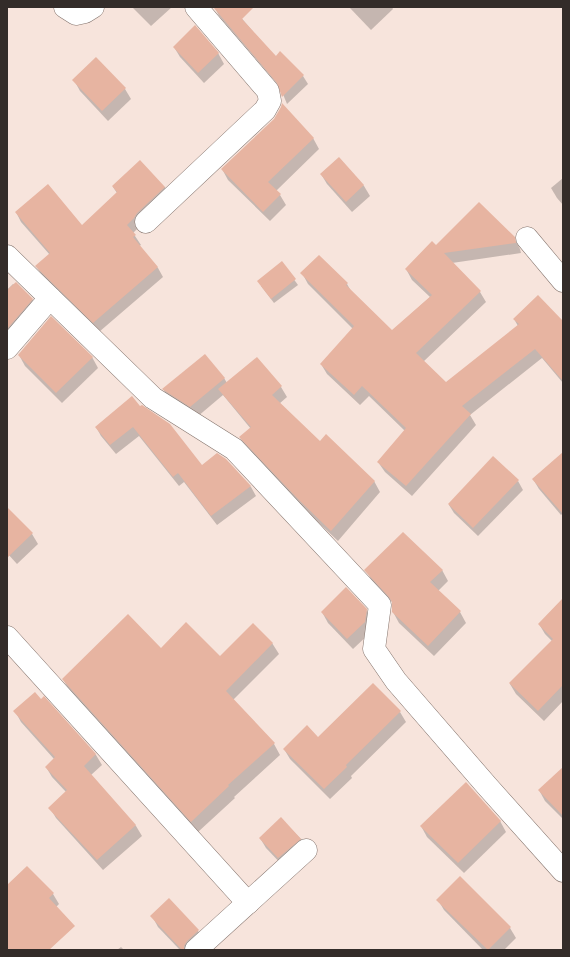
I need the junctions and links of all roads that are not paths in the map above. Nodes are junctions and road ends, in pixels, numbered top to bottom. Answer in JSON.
{"nodes":[{"id":1,"x":65,"y":7,"type":"edge"},
{"id":2,"x":93,"y":7,"type":"edge"},
{"id":3,"x":196,"y":7,"type":"edge"},
{"id":4,"x":146,"y":222,"type":"dead end"},
{"id":5,"x":527,"y":238,"type":"dead end"},
{"id":6,"x":7,"y":256,"type":"edge"},
{"id":7,"x":563,"y":281,"type":"edge"},
{"id":8,"x":50,"y":298,"type":"junction"},
{"id":9,"x":7,"y":348,"type":"edge"},
{"id":10,"x":7,"y":637,"type":"edge"},
{"id":11,"x":306,"y":850,"type":"dead end"},
{"id":12,"x":563,"y":870,"type":"edge"},
{"id":13,"x":248,"y":903,"type":"junction"},
{"id":14,"x":196,"y":950,"type":"edge"}],
"edges":[{"from":1,"to":2,"type":"street"},
{"from":3,"to":4,"type":"street"},
{"from":5,"to":7,"type":"street"},
{"from":6,"to":8,"type":"street"},
{"from":8,"to":9,"type":"street"},
{"from":8,"to":12,"type":"street"},
{"from":10,"to":13,"type":"street"},
{"from":11,"to":13,"type":"street"},
{"from":13,"to":14,"type":"street"}]}
